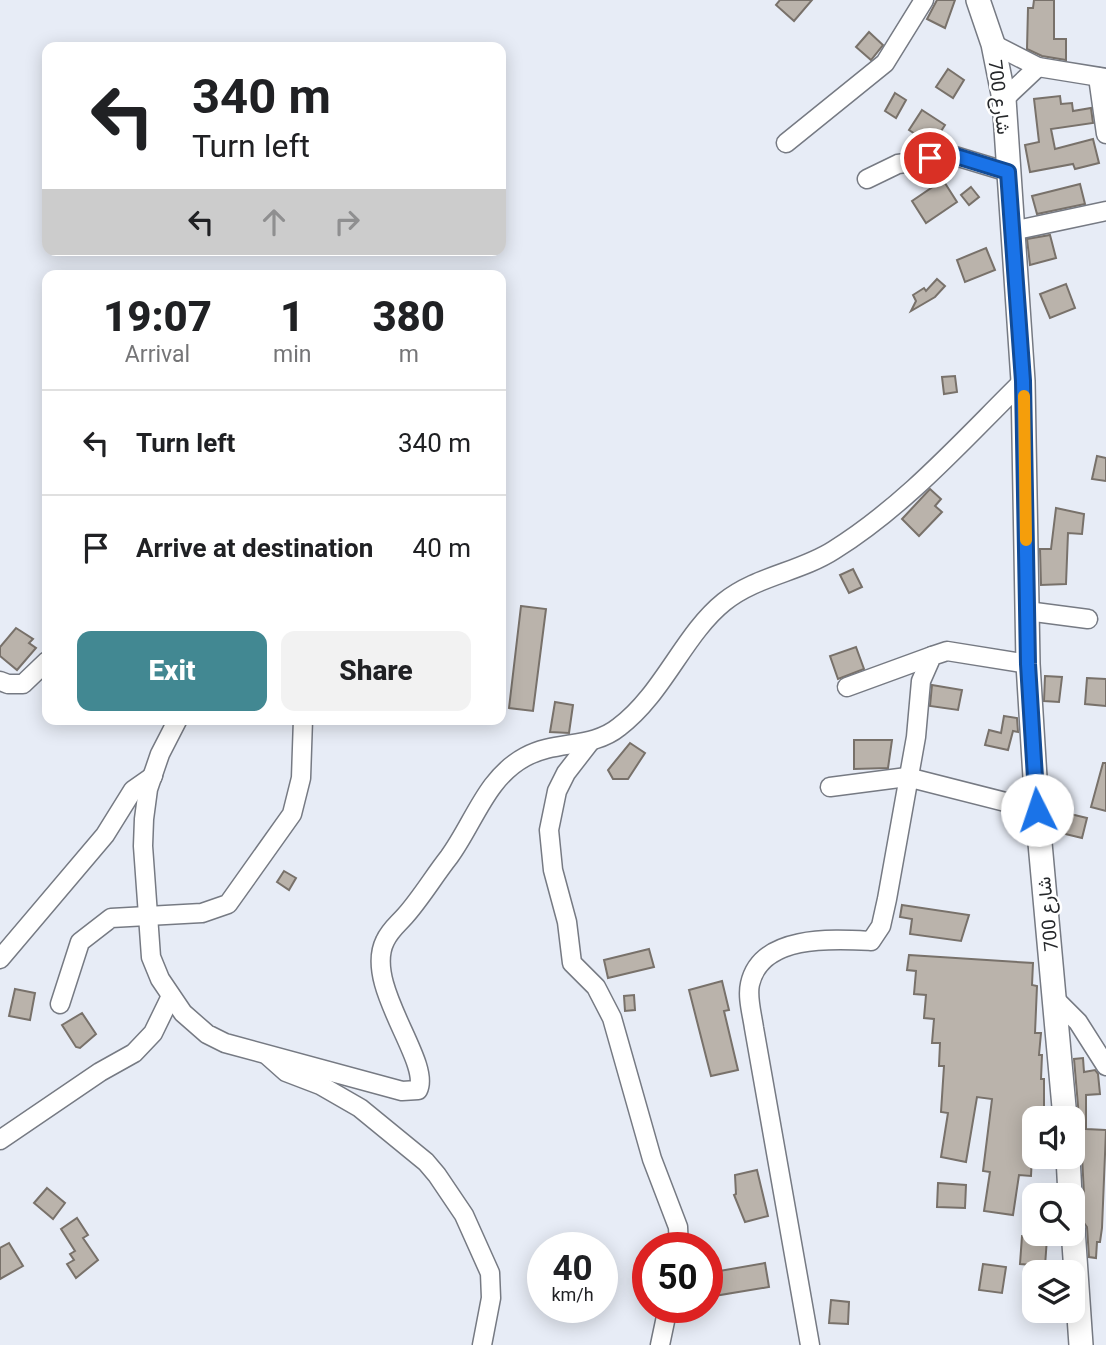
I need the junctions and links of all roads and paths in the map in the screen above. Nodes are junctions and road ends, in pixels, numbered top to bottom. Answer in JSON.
{"nodes":[{"id":1,"x":924,"y":0,"type":"edge"},
{"id":2,"x":979,"y":0,"type":"edge"},
{"id":3,"x":993,"y":44,"type":"junction"},
{"id":4,"x":1038,"y":67,"type":"junction"},
{"id":5,"x":1102,"y":78,"type":"edge"},
{"id":6,"x":1004,"y":99,"type":"junction"},
{"id":7,"x":1106,"y":134,"type":"edge"},
{"id":8,"x":786,"y":143,"type":"dead end"},
{"id":9,"x":1008,"y":172,"type":"junction"},
{"id":10,"x":867,"y":179,"type":"dead end"},
{"id":11,"x":1106,"y":211,"type":"edge"},
{"id":12,"x":1012,"y":231,"type":"junction"},
{"id":13,"x":1023,"y":381,"type":"junction"},
{"id":14,"x":1027,"y":611,"type":"junction"},
{"id":15,"x":1088,"y":619,"type":"dead end"},
{"id":16,"x":932,"y":656,"type":"junction"},
{"id":17,"x":1028,"y":664,"type":"junction"},
{"id":18,"x":42,"y":666,"type":"edge"},
{"id":19,"x":0,"y":681,"type":"edge"},
{"id":20,"x":847,"y":687,"type":"dead end"},
{"id":21,"x":175,"y":725,"type":"edge"},
{"id":22,"x":303,"y":725,"type":"edge"},
{"id":23,"x":590,"y":742,"type":"junction"},
{"id":24,"x":153,"y":776,"type":"junction"},
{"id":25,"x":907,"y":777,"type":"junction"},
{"id":26,"x":830,"y":787,"type":"dead end"},
{"id":27,"x":1037,"y":810,"type":"junction"},
{"id":28,"x":149,"y":917,"type":"junction"},
{"id":29,"x":0,"y":959,"type":"edge"},
{"id":30,"x":171,"y":996,"type":"junction"},
{"id":31,"x":1056,"y":1000,"type":"junction"},
{"id":32,"x":60,"y":1004,"type":"dead end"},
{"id":33,"x":266,"y":1053,"type":"junction"},
{"id":34,"x":1106,"y":1066,"type":"edge"},
{"id":35,"x":1064,"y":1106,"type":"edge"},
{"id":36,"x":0,"y":1140,"type":"edge"},
{"id":37,"x":678,"y":1232,"type":"edge"},
{"id":38,"x":1074,"y":1246,"type":"edge"},
{"id":39,"x":665,"y":1323,"type":"edge"},
{"id":40,"x":1078,"y":1340,"type":"edge"},
{"id":41,"x":482,"y":1345,"type":"edge"},
{"id":42,"x":660,"y":1345,"type":"edge"},
{"id":43,"x":810,"y":1345,"type":"edge"}],
"edges":[{"from":1,"to":8,"type":"street"},
{"from":2,"to":3,"type":"main road","name":"شارع 700"},
{"from":3,"to":4,"type":"street"},
{"from":3,"to":6,"type":"main road","name":"شارع 700"},
{"from":4,"to":5,"type":"street"},
{"from":4,"to":6,"type":"street"},
{"from":5,"to":7,"type":"street"},
{"from":6,"to":9,"type":"main road","name":"شارع 700"},
{"from":9,"to":10,"type":"street"},
{"from":9,"to":12,"type":"main road","name":"شارع 700"},
{"from":11,"to":12,"type":"street"},
{"from":12,"to":13,"type":"main road","name":"شارع 700"},
{"from":13,"to":14,"type":"main road","name":"شارع 700"},
{"from":13,"to":23,"type":"street"},
{"from":14,"to":15,"type":"street"},
{"from":14,"to":17,"type":"main road","name":"شارع 700"},
{"from":16,"to":17,"type":"street"},
{"from":16,"to":20,"type":"street"},
{"from":16,"to":25,"type":"street"},
{"from":17,"to":27,"type":"main road","name":"شارع 700"},
{"from":18,"to":19,"type":"street"},
{"from":21,"to":24,"type":"street"},
{"from":22,"to":28,"type":"street"},
{"from":23,"to":33,"type":"street"},
{"from":23,"to":37,"type":"street"},
{"from":24,"to":28,"type":"street"},
{"from":24,"to":29,"type":"street"},
{"from":25,"to":26,"type":"street"},
{"from":25,"to":27,"type":"street"},
{"from":25,"to":43,"type":"street"},
{"from":27,"to":31,"type":"main road","name":"شارع 700"},
{"from":28,"to":30,"type":"street"},
{"from":28,"to":32,"type":"street"},
{"from":30,"to":33,"type":"street"},
{"from":30,"to":36,"type":"street"},
{"from":31,"to":34,"type":"street"},
{"from":31,"to":35,"type":"main road","name":"شارع 700"},
{"from":33,"to":41,"type":"street"},
{"from":38,"to":40,"type":"main road"},
{"from":39,"to":42,"type":"street"}]}
